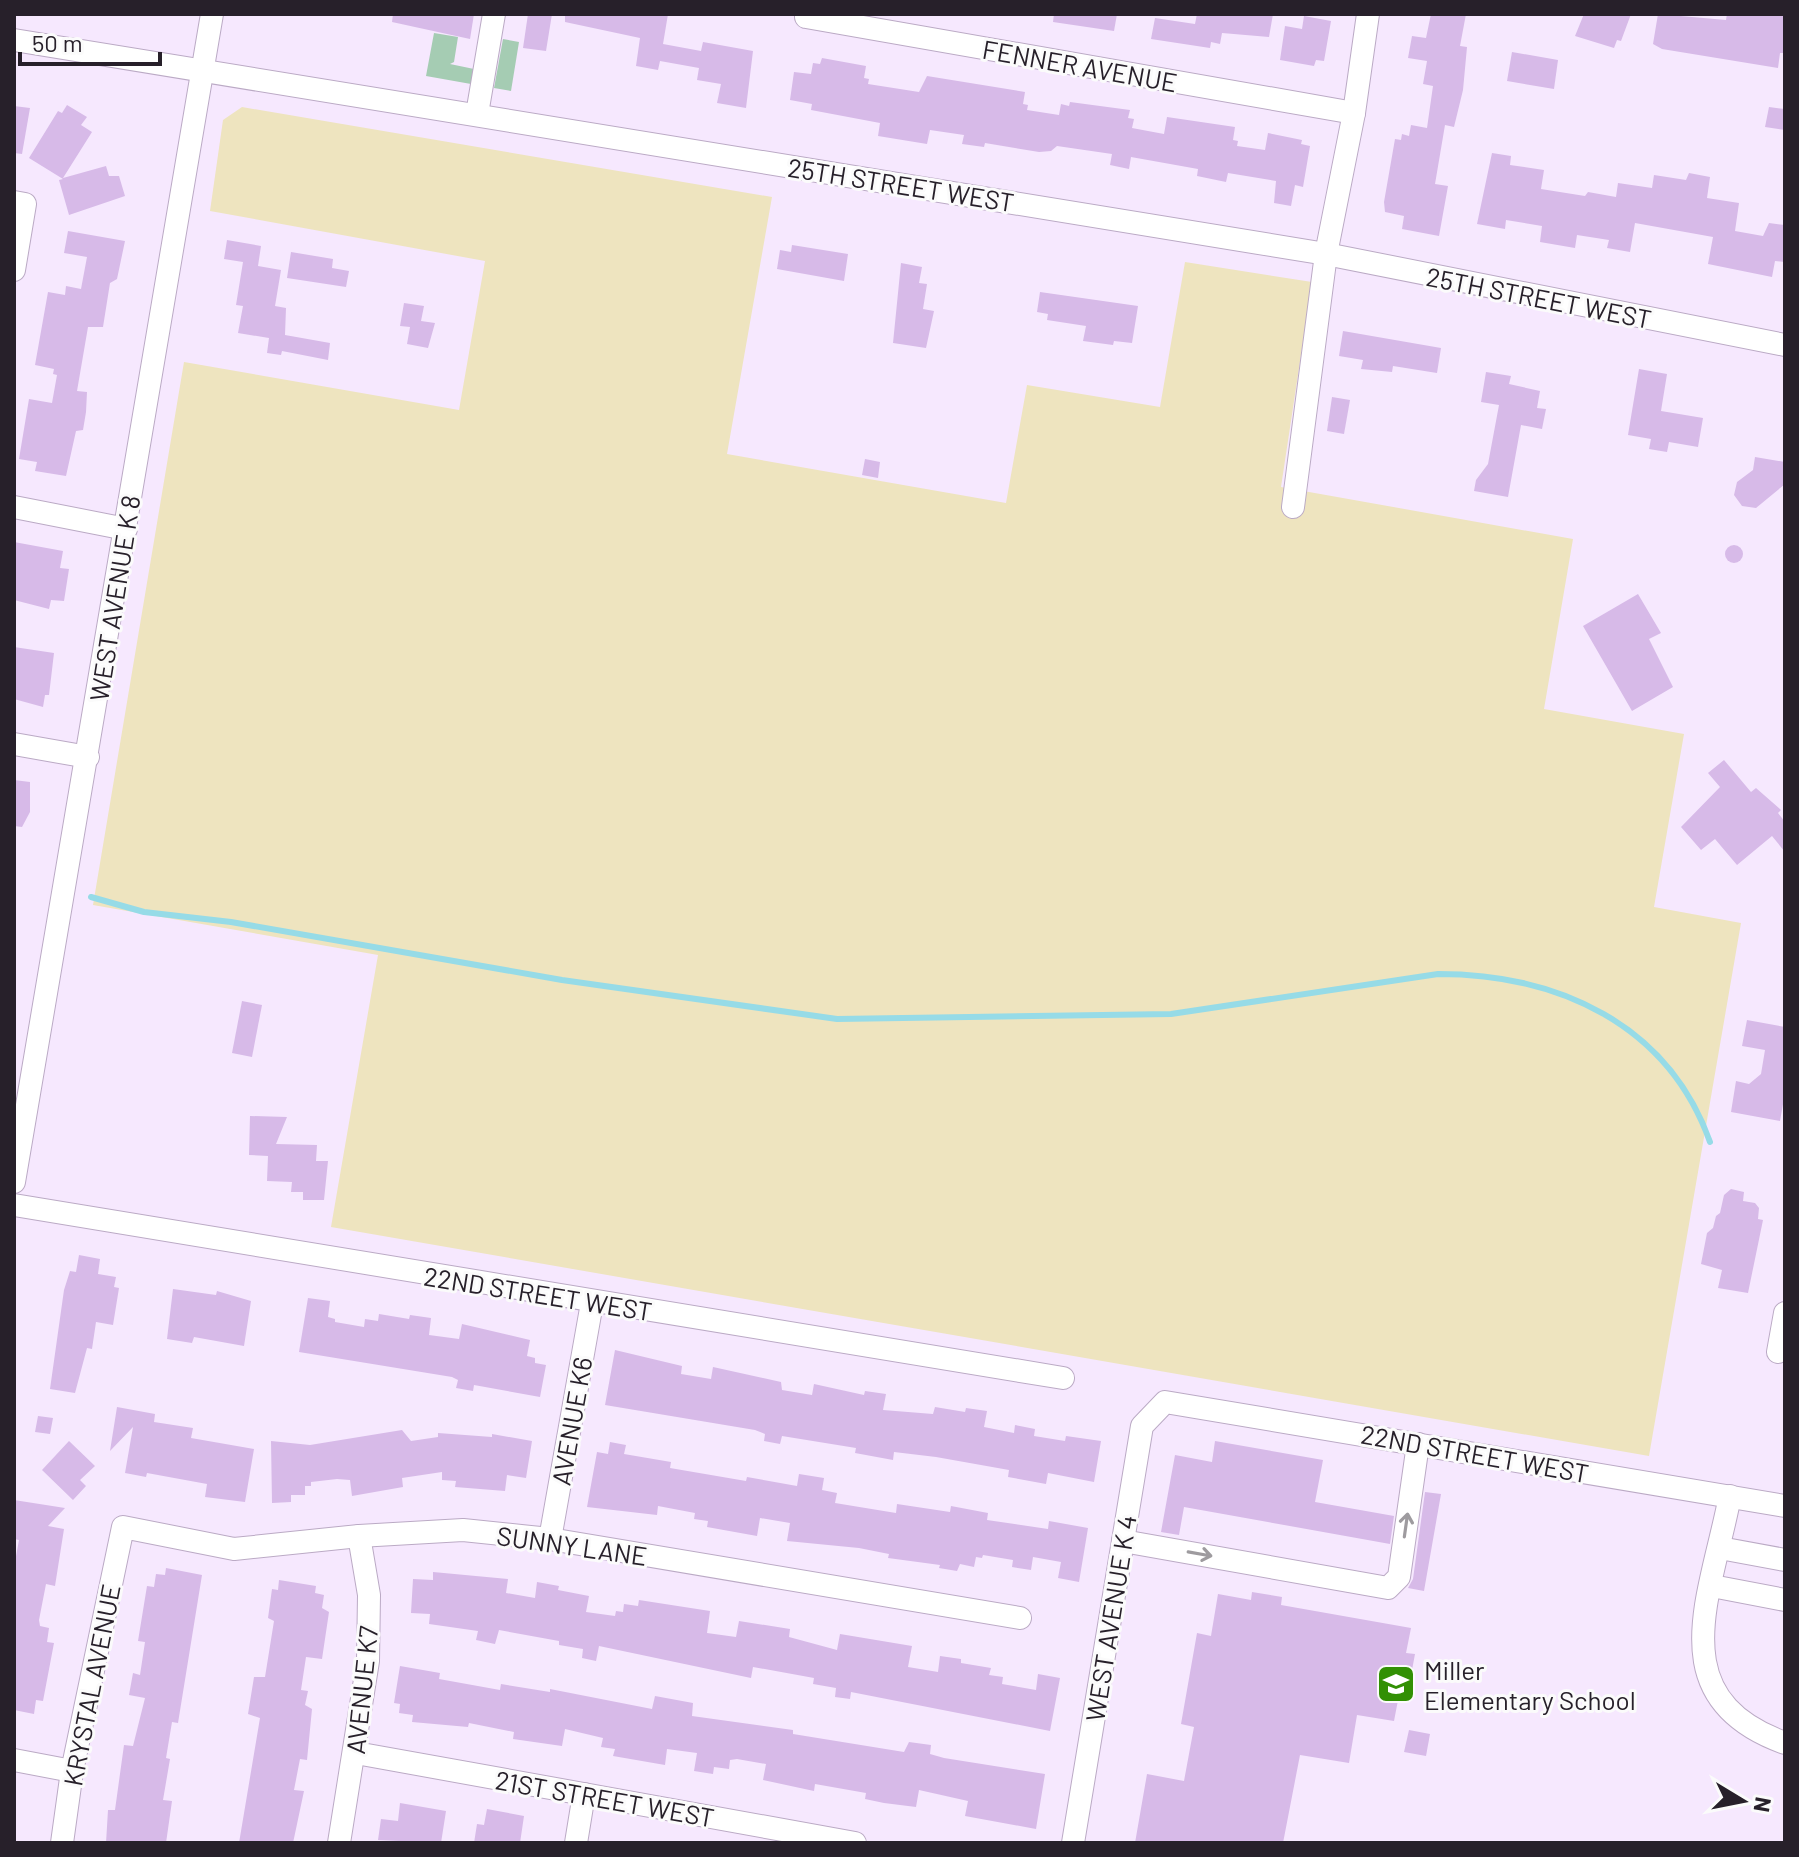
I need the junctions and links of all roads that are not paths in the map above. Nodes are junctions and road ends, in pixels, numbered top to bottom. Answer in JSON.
{"nodes":[{"id":1,"x":212,"y":14,"type":"edge"},
{"id":2,"x":494,"y":14,"type":"edge"},
{"id":3,"x":1368,"y":14,"type":"edge"},
{"id":4,"x":807,"y":15,"type":"edge"},
{"id":5,"x":14,"y":40,"type":"edge"},
{"id":6,"x":202,"y":70,"type":"junction"},
{"id":7,"x":1354,"y":113,"type":"junction"},
{"id":8,"x":477,"y":114,"type":"junction"},
{"id":9,"x":14,"y":202,"type":"edge"},
{"id":10,"x":1326,"y":254,"type":"junction"},
{"id":11,"x":14,"y":270,"type":"edge"},
{"id":12,"x":1785,"y":345,"type":"edge"},
{"id":13,"x":14,"y":507,"type":"edge"},
{"id":14,"x":1293,"y":507,"type":"dead end"},
{"id":15,"x":126,"y":529,"type":"junction"},
{"id":16,"x":14,"y":744,"type":"edge"},
{"id":17,"x":88,"y":757,"type":"junction"},
{"id":18,"x":14,"y":1182,"type":"edge"},
{"id":19,"x":14,"y":1205,"type":"edge"},
{"id":20,"x":592,"y":1303,"type":"junction"},
{"id":21,"x":1785,"y":1313,"type":"edge"},
{"id":22,"x":1778,"y":1352,"type":"dead end"},
{"id":23,"x":1063,"y":1378,"type":"dead end"},
{"id":24,"x":1165,"y":1402,"type":"joint"},
{"id":25,"x":1418,"y":1444,"type":"junction"},
{"id":26,"x":1730,"y":1496,"type":"junction"},
{"id":27,"x":1785,"y":1506,"type":"edge"},
{"id":28,"x":123,"y":1527,"type":"joint"},
{"id":29,"x":359,"y":1536,"type":"junction"},
{"id":30,"x":550,"y":1539,"type":"junction"},
{"id":31,"x":1123,"y":1541,"type":"junction"},
{"id":32,"x":1720,"y":1548,"type":"junction"},
{"id":33,"x":1785,"y":1560,"type":"edge"},
{"id":34,"x":1712,"y":1586,"type":"junction"},
{"id":35,"x":1785,"y":1600,"type":"edge"},
{"id":36,"x":1020,"y":1618,"type":"dead end"},
{"id":37,"x":1785,"y":1743,"type":"edge"},
{"id":38,"x":356,"y":1753,"type":"junction"},
{"id":39,"x":14,"y":1760,"type":"edge"},
{"id":40,"x":72,"y":1771,"type":"junction"},
{"id":41,"x":584,"y":1794,"type":"junction"},
{"id":42,"x":822,"y":1840,"type":"edge"},
{"id":43,"x":62,"y":1843,"type":"edge"},
{"id":44,"x":339,"y":1843,"type":"edge"},
{"id":45,"x":576,"y":1843,"type":"edge"},
{"id":46,"x":855,"y":1843,"type":"edge"},
{"id":47,"x":1073,"y":1843,"type":"edge"}],
"edges":[{"from":1,"to":6,"type":"street","name":"WEST AVENUE K 8"},
{"from":2,"to":8,"type":"street"},
{"from":3,"to":7,"type":"street"},
{"from":4,"to":7,"type":"street","name":"FENNER AVENUE"},
{"from":5,"to":6,"type":"street","name":"25TH STREET WEST"},
{"from":6,"to":8,"type":"street","name":"25TH STREET WEST"},
{"from":6,"to":15,"type":"street","name":"WEST AVENUE K 8"},
{"from":7,"to":10,"type":"street"},
{"from":8,"to":10,"type":"street","name":"25TH STREET WEST"},
{"from":9,"to":11,"type":"street"},
{"from":10,"to":12,"type":"street","name":"25TH STREET WEST"},
{"from":10,"to":14,"type":"street"},
{"from":13,"to":15,"type":"street"},
{"from":15,"to":17,"type":"street","name":"WEST AVENUE K 8"},
{"from":16,"to":17,"type":"street"},
{"from":17,"to":18,"type":"street","name":"WEST AVENUE K 8"},
{"from":19,"to":20,"type":"street","name":"22ND STREET WEST"},
{"from":20,"to":23,"type":"street","name":"22ND STREET WEST"},
{"from":20,"to":30,"type":"street","name":"AVENUE K6"},
{"from":21,"to":22,"type":"street"},
{"from":24,"to":25,"type":"street","name":"22ND STREET WEST"},
{"from":24,"to":31,"type":"street","name":"WEST AVENUE K 4"},
{"from":25,"to":26,"type":"street","name":"22ND STREET WEST"},
{"from":31,"to":25,"type":"street","one_way":true},
{"from":26,"to":27,"type":"street","name":"22ND STREET WEST"},
{"from":26,"to":32,"type":"street"},
{"from":28,"to":29,"type":"street","name":"SUNNY LANE"},
{"from":28,"to":40,"type":"street","name":"KRYSTAL AVENUE"},
{"from":29,"to":30,"type":"street","name":"SUNNY LANE"},
{"from":29,"to":38,"type":"street","name":"AVENUE K7"},
{"from":30,"to":36,"type":"street","name":"SUNNY LANE"},
{"from":31,"to":47,"type":"street","name":"WEST AVENUE K 4"},
{"from":32,"to":33,"type":"street"},
{"from":32,"to":34,"type":"street"},
{"from":34,"to":35,"type":"street"},
{"from":34,"to":37,"type":"street"},
{"from":38,"to":41,"type":"street","name":"21ST STREET WEST"},
{"from":38,"to":44,"type":"street","name":"AVENUE K7"},
{"from":39,"to":40,"type":"street"},
{"from":40,"to":43,"type":"street","name":"KRYSTAL AVENUE"},
{"from":41,"to":42,"type":"street","name":"21ST STREET WEST"},
{"from":41,"to":45,"type":"street"},
{"from":42,"to":46,"type":"street","name":"21ST STREET WEST"}]}
